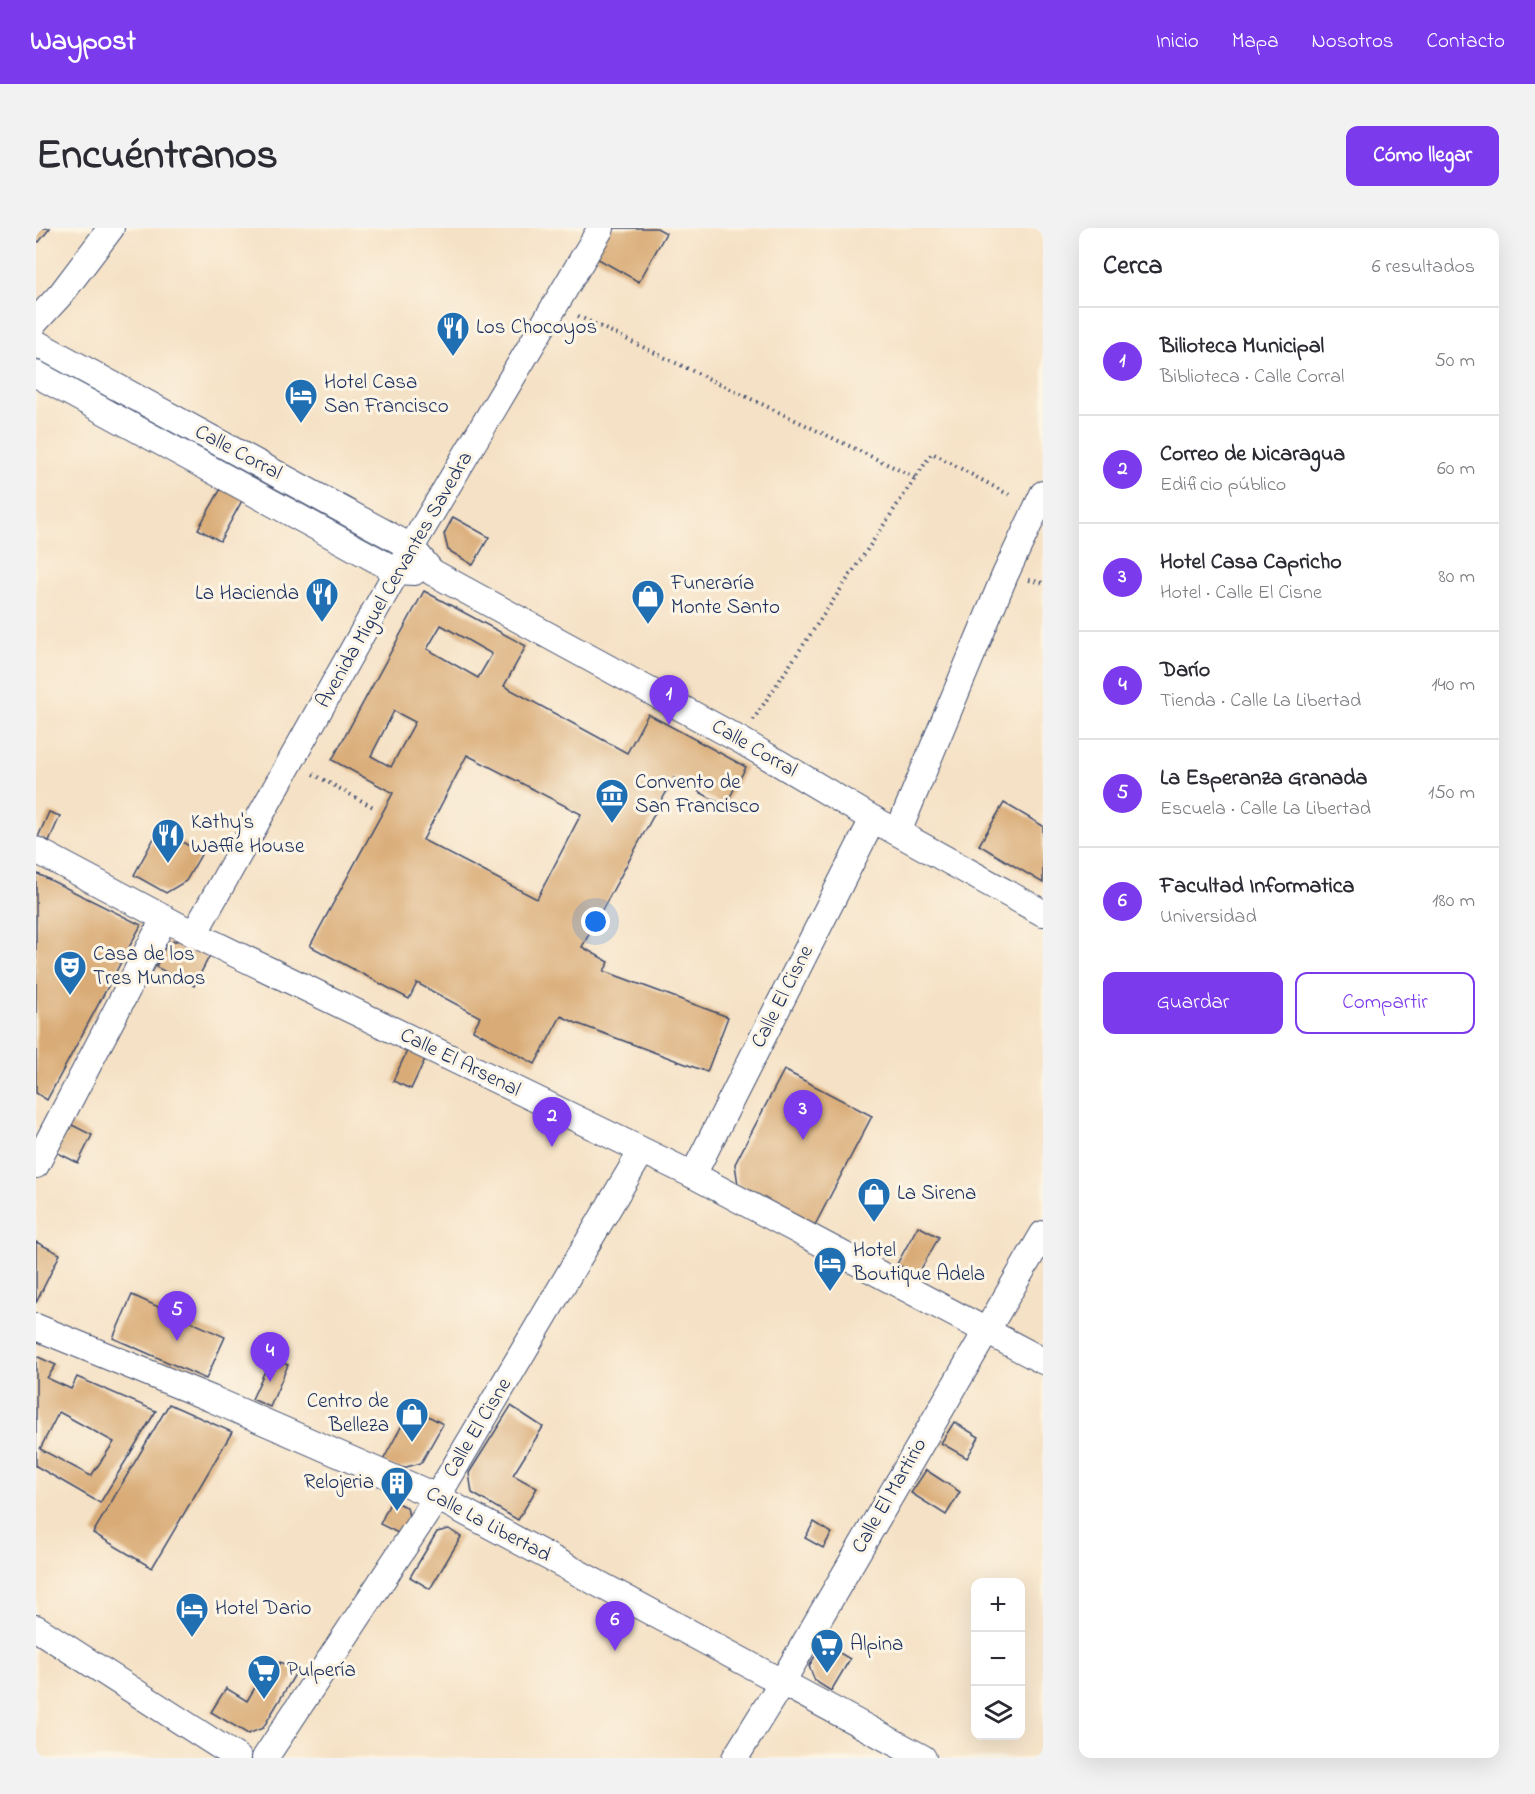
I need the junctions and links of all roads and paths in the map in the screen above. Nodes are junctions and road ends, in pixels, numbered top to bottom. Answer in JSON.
{"nodes":[{"id":1,"x":111,"y":228,"type":"edge"},
{"id":2,"x":601,"y":228,"type":"edge"},
{"id":3,"x":556,"y":305,"type":"junction"},
{"id":4,"x":36,"y":321,"type":"edge"},
{"id":5,"x":36,"y":344,"type":"edge"},
{"id":6,"x":36,"y":374,"type":"edge"},
{"id":7,"x":916,"y":478,"type":"junction"},
{"id":8,"x":1039,"y":501,"type":"edge"},
{"id":9,"x":411,"y":547,"type":"junction"},
{"id":10,"x":396,"y":571,"type":"junction"},
{"id":11,"x":432,"y":572,"type":"junction"},
{"id":12,"x":740,"y":740,"type":"junction"},
{"id":13,"x":291,"y":762,"type":"junction"},
{"id":14,"x":373,"y":807,"type":"dead end"},
{"id":15,"x":873,"y":819,"type":"junction"},
{"id":16,"x":898,"y":832,"type":"junction"},
{"id":17,"x":36,"y":850,"type":"edge"},
{"id":18,"x":1043,"y":913,"type":"edge"},
{"id":19,"x":164,"y":920,"type":"junction"},
{"id":20,"x":194,"y":934,"type":"junction"},
{"id":21,"x":642,"y":1151,"type":"junction"},
{"id":22,"x":36,"y":1165,"type":"edge"},
{"id":23,"x":693,"y":1175,"type":"junction"},
{"id":24,"x":1043,"y":1234,"type":"edge"},
{"id":25,"x":36,"y":1327,"type":"edge"},
{"id":26,"x":985,"y":1331,"type":"junction"},
{"id":27,"x":1043,"y":1361,"type":"edge"},
{"id":28,"x":437,"y":1497,"type":"junction"},
{"id":29,"x":36,"y":1628,"type":"edge"},
{"id":30,"x":782,"y":1682,"type":"junction"},
{"id":31,"x":225,"y":1755,"type":"edge"},
{"id":32,"x":265,"y":1758,"type":"edge"},
{"id":33,"x":735,"y":1758,"type":"edge"},
{"id":34,"x":923,"y":1758,"type":"edge"}],
"edges":[{"from":1,"to":4,"type":"street"},
{"from":2,"to":3,"type":"street","name":"Avenida Miguel Cervantes Savedra"},
{"from":3,"to":7,"type":"path"},
{"from":3,"to":9,"type":"street","name":"Avenida Miguel Cervantes Savedra"},
{"from":5,"to":9,"type":"street","name":"Calle Corral"},
{"from":6,"to":10,"type":"street","name":"Calle Corral"},
{"from":7,"to":8,"type":"path"},
{"from":7,"to":12,"type":"path"},
{"from":8,"to":16,"type":"street"},
{"from":9,"to":10,"type":"street","name":"Avenida Miguel Cervantes Savedra"},
{"from":9,"to":11,"type":"street","name":"Calle Corral"},
{"from":10,"to":11,"type":"street","name":"Calle Corral"},
{"from":10,"to":13,"type":"street","name":"Avenida Miguel Cervantes Savedra"},
{"from":11,"to":12,"type":"street","name":"Calle Corral"},
{"from":12,"to":15,"type":"street","name":"Calle Corral"},
{"from":13,"to":14,"type":"path"},
{"from":13,"to":20,"type":"street","name":"Avenida Miguel Cervantes Savedra"},
{"from":15,"to":16,"type":"street","name":"Calle Corral"},
{"from":15,"to":23,"type":"street","name":"Calle El Cisne"},
{"from":16,"to":18,"type":"street","name":"Calle Corral"},
{"from":17,"to":19,"type":"street","name":"Calle El Arsenal"},
{"from":19,"to":20,"type":"street","name":"Calle El Arsenal"},
{"from":19,"to":22,"type":"street"},
{"from":20,"to":21,"type":"street","name":"Calle El Arsenal"},
{"from":21,"to":23,"type":"street","name":"Calle El Arsenal"},
{"from":21,"to":28,"type":"street","name":"Calle El Cisne"},
{"from":23,"to":26,"type":"street","name":"Calle El Arsenal"},
{"from":24,"to":26,"type":"street","name":"Calle El Martirio"},
{"from":25,"to":28,"type":"street","name":"Calle La Libertad"},
{"from":26,"to":27,"type":"street","name":"Calle El Arsenal"},
{"from":26,"to":30,"type":"street","name":"Calle El Martirio"},
{"from":28,"to":30,"type":"street","name":"Calle La Libertad"},
{"from":28,"to":32,"type":"street","name":"Calle El Cisne"},
{"from":29,"to":31,"type":"street"},
{"from":30,"to":33,"type":"street","name":"Calle El Martirio"},
{"from":30,"to":34,"type":"street","name":"Calle La Libertad"}]}
